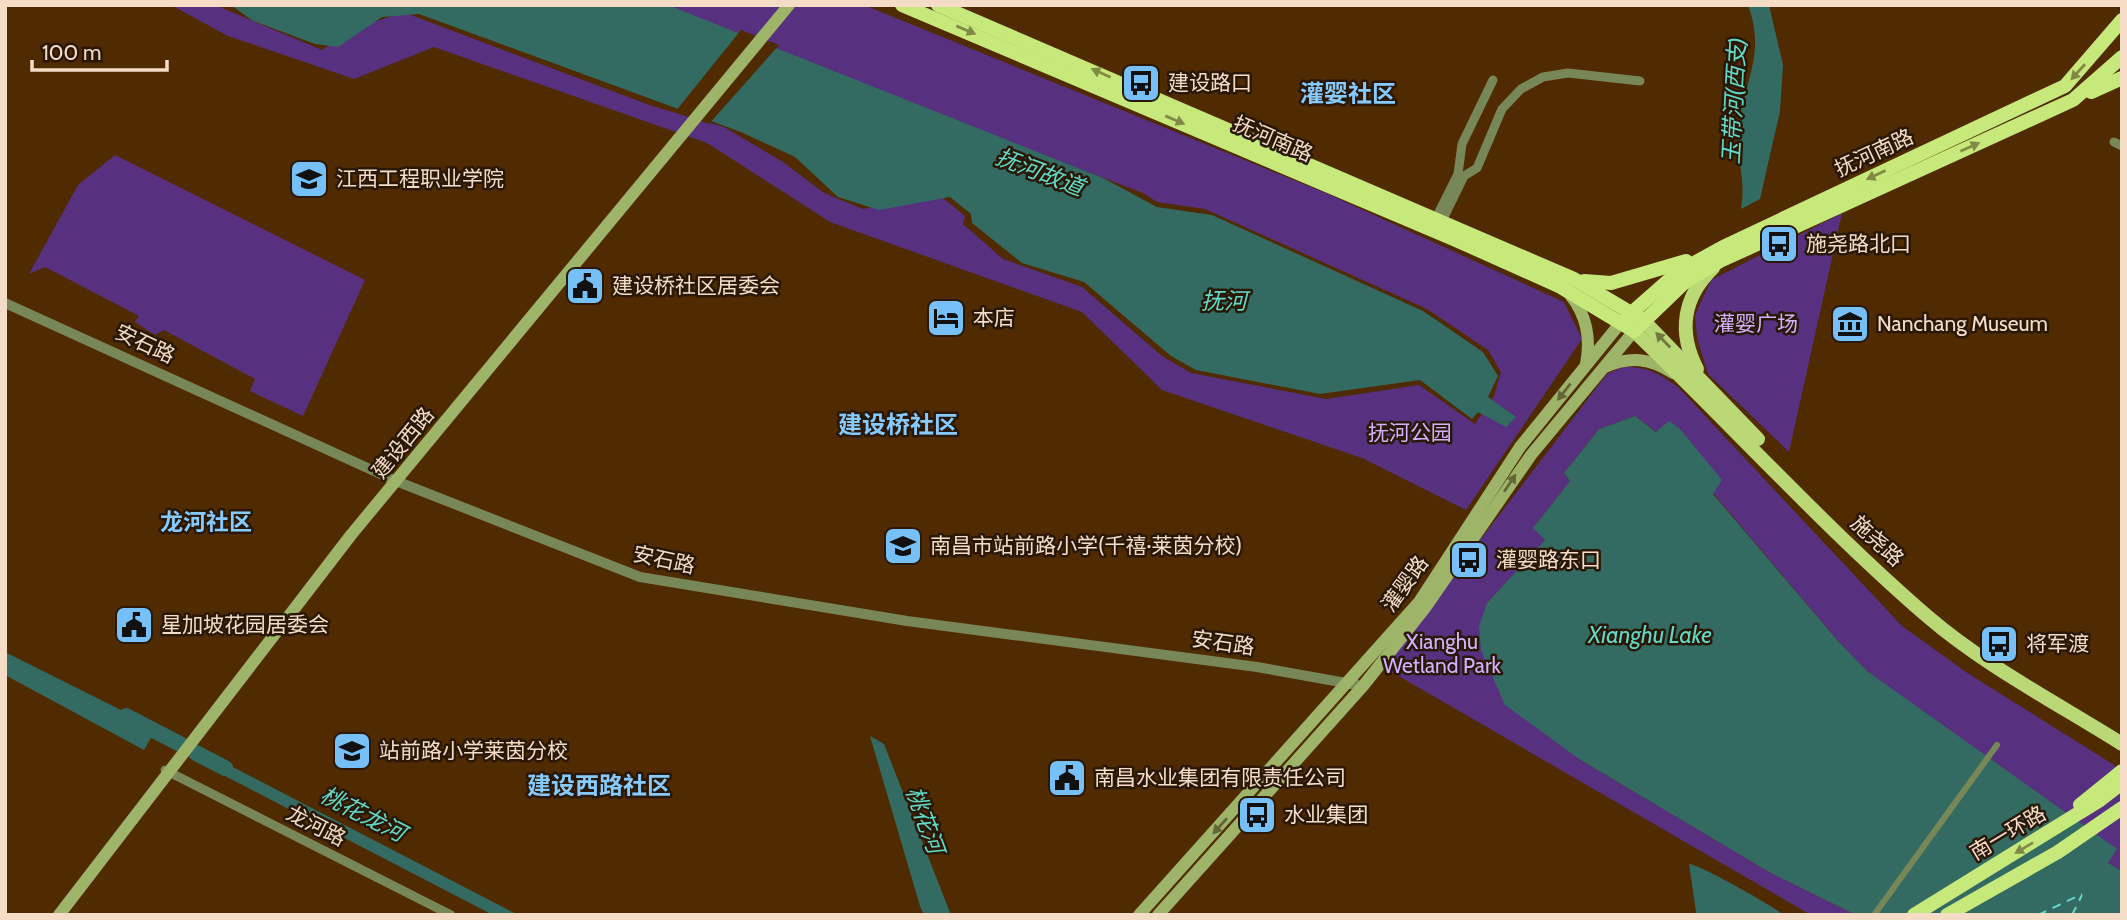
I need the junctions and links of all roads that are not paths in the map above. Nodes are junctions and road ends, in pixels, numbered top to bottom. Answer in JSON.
{"nodes":[{"id":1,"x":902,"y":5,"type":"edge"},
{"id":2,"x":938,"y":5,"type":"edge"},
{"id":3,"x":786,"y":6,"type":"edge"},
{"id":4,"x":2122,"y":20,"type":"edge"},
{"id":5,"x":2122,"y":57,"type":"edge"},
{"id":6,"x":2122,"y":78,"type":"edge"},
{"id":7,"x":1493,"y":80,"type":"dead end"},
{"id":8,"x":1640,"y":81,"type":"dead end"},
{"id":9,"x":2073,"y":100,"type":"junction"},
{"id":10,"x":1438,"y":221,"type":"junction"},
{"id":11,"x":1721,"y":254,"type":"junction"},
{"id":12,"x":1570,"y":285,"type":"junction"},
{"id":13,"x":5,"y":303,"type":"edge"},
{"id":14,"x":1633,"y":321,"type":"junction"},
{"id":15,"x":1586,"y":364,"type":"junction"},
{"id":16,"x":1602,"y":369,"type":"junction"},
{"id":17,"x":1698,"y":384,"type":"junction"},
{"id":18,"x":393,"y":480,"type":"junction"},
{"id":19,"x":1357,"y":684,"type":"junction"},
{"id":20,"x":2122,"y":734,"type":"edge"},
{"id":21,"x":2122,"y":744,"type":"edge"},
{"id":22,"x":1997,"y":745,"type":"dead end"},
{"id":23,"x":2122,"y":771,"type":"edge"},
{"id":24,"x":168,"y":772,"type":"junction"},
{"id":25,"x":2122,"y":783,"type":"edge"},
{"id":26,"x":2122,"y":808,"type":"edge"},
{"id":27,"x":2122,"y":819,"type":"edge"},
{"id":28,"x":2052,"y":831,"type":"junction"},
{"id":29,"x":2058,"y":852,"type":"junction"},
{"id":30,"x":50,"y":915,"type":"edge"},
{"id":31,"x":59,"y":915,"type":"edge"},
{"id":32,"x":451,"y":915,"type":"edge"},
{"id":33,"x":1139,"y":915,"type":"edge"},
{"id":34,"x":1158,"y":915,"type":"edge"},
{"id":35,"x":1874,"y":915,"type":"edge"},
{"id":36,"x":1914,"y":915,"type":"edge"},
{"id":37,"x":1947,"y":915,"type":"edge"}],
"edges":[{"from":1,"to":12,"type":"highway","name":"抚河南路","one_way":true},
{"from":10,"to":2,"type":"highway","name":"抚河南路","one_way":true},
{"from":3,"to":18,"type":"main road","name":"建设西路"},
{"from":4,"to":11,"type":"highway","name":"抚河南路","one_way":true},
{"from":5,"to":9,"type":"highway","name":"抚河南路"},
{"from":6,"to":9,"type":"highway"},
{"from":7,"to":10,"type":"street"},
{"from":8,"to":10,"type":"street"},
{"from":11,"to":9,"type":"highway","name":"抚河南路","one_way":true},
{"from":10,"to":12,"type":"highway","name":"抚河南路"},
{"from":11,"to":12,"type":"highway"},
{"from":11,"to":14,"type":"highway","name":"抚河南路"},
{"from":11,"to":17,"type":"main road"},
{"from":12,"to":14,"type":"highway","name":"抚河南路"},
{"from":12,"to":15,"type":"main road"},
{"from":13,"to":18,"type":"street","name":"安石路"},
{"from":14,"to":15,"type":"main road","name":"灌婴路"},
{"from":14,"to":16,"type":"main road","name":"灌婴路"},
{"from":14,"to":17,"type":"main road","name":"施尧路"},
{"from":15,"to":19,"type":"main road","name":"灌婴路","one_way":true},
{"from":16,"to":17,"type":"main road"},
{"from":19,"to":16,"type":"main road","name":"灌婴路","one_way":true},
{"from":17,"to":20,"type":"main road","name":"施尧路"},
{"from":17,"to":21,"type":"main road","name":"施尧路"},
{"from":18,"to":19,"type":"street","name":"安石路"},
{"from":18,"to":24,"type":"main road","name":"建设西路"},
{"from":19,"to":33,"type":"main road","name":"灌婴路","one_way":true},
{"from":19,"to":34,"type":"main road","name":"灌婴路"},
{"from":22,"to":35,"type":"street"},
{"from":23,"to":28,"type":"highway"},
{"from":24,"to":30,"type":"main road","name":"建设西路"},
{"from":24,"to":31,"type":"main road","name":"建设西路"},
{"from":24,"to":32,"type":"street","name":"龙河路"},
{"from":25,"to":28,"type":"highway","name":"南一环路"},
{"from":26,"to":29,"type":"highway","name":"南一环路"},
{"from":27,"to":29,"type":"highway"},
{"from":28,"to":36,"type":"highway","name":"南一环路","one_way":true},
{"from":29,"to":37,"type":"highway","name":"南一环路"}]}
